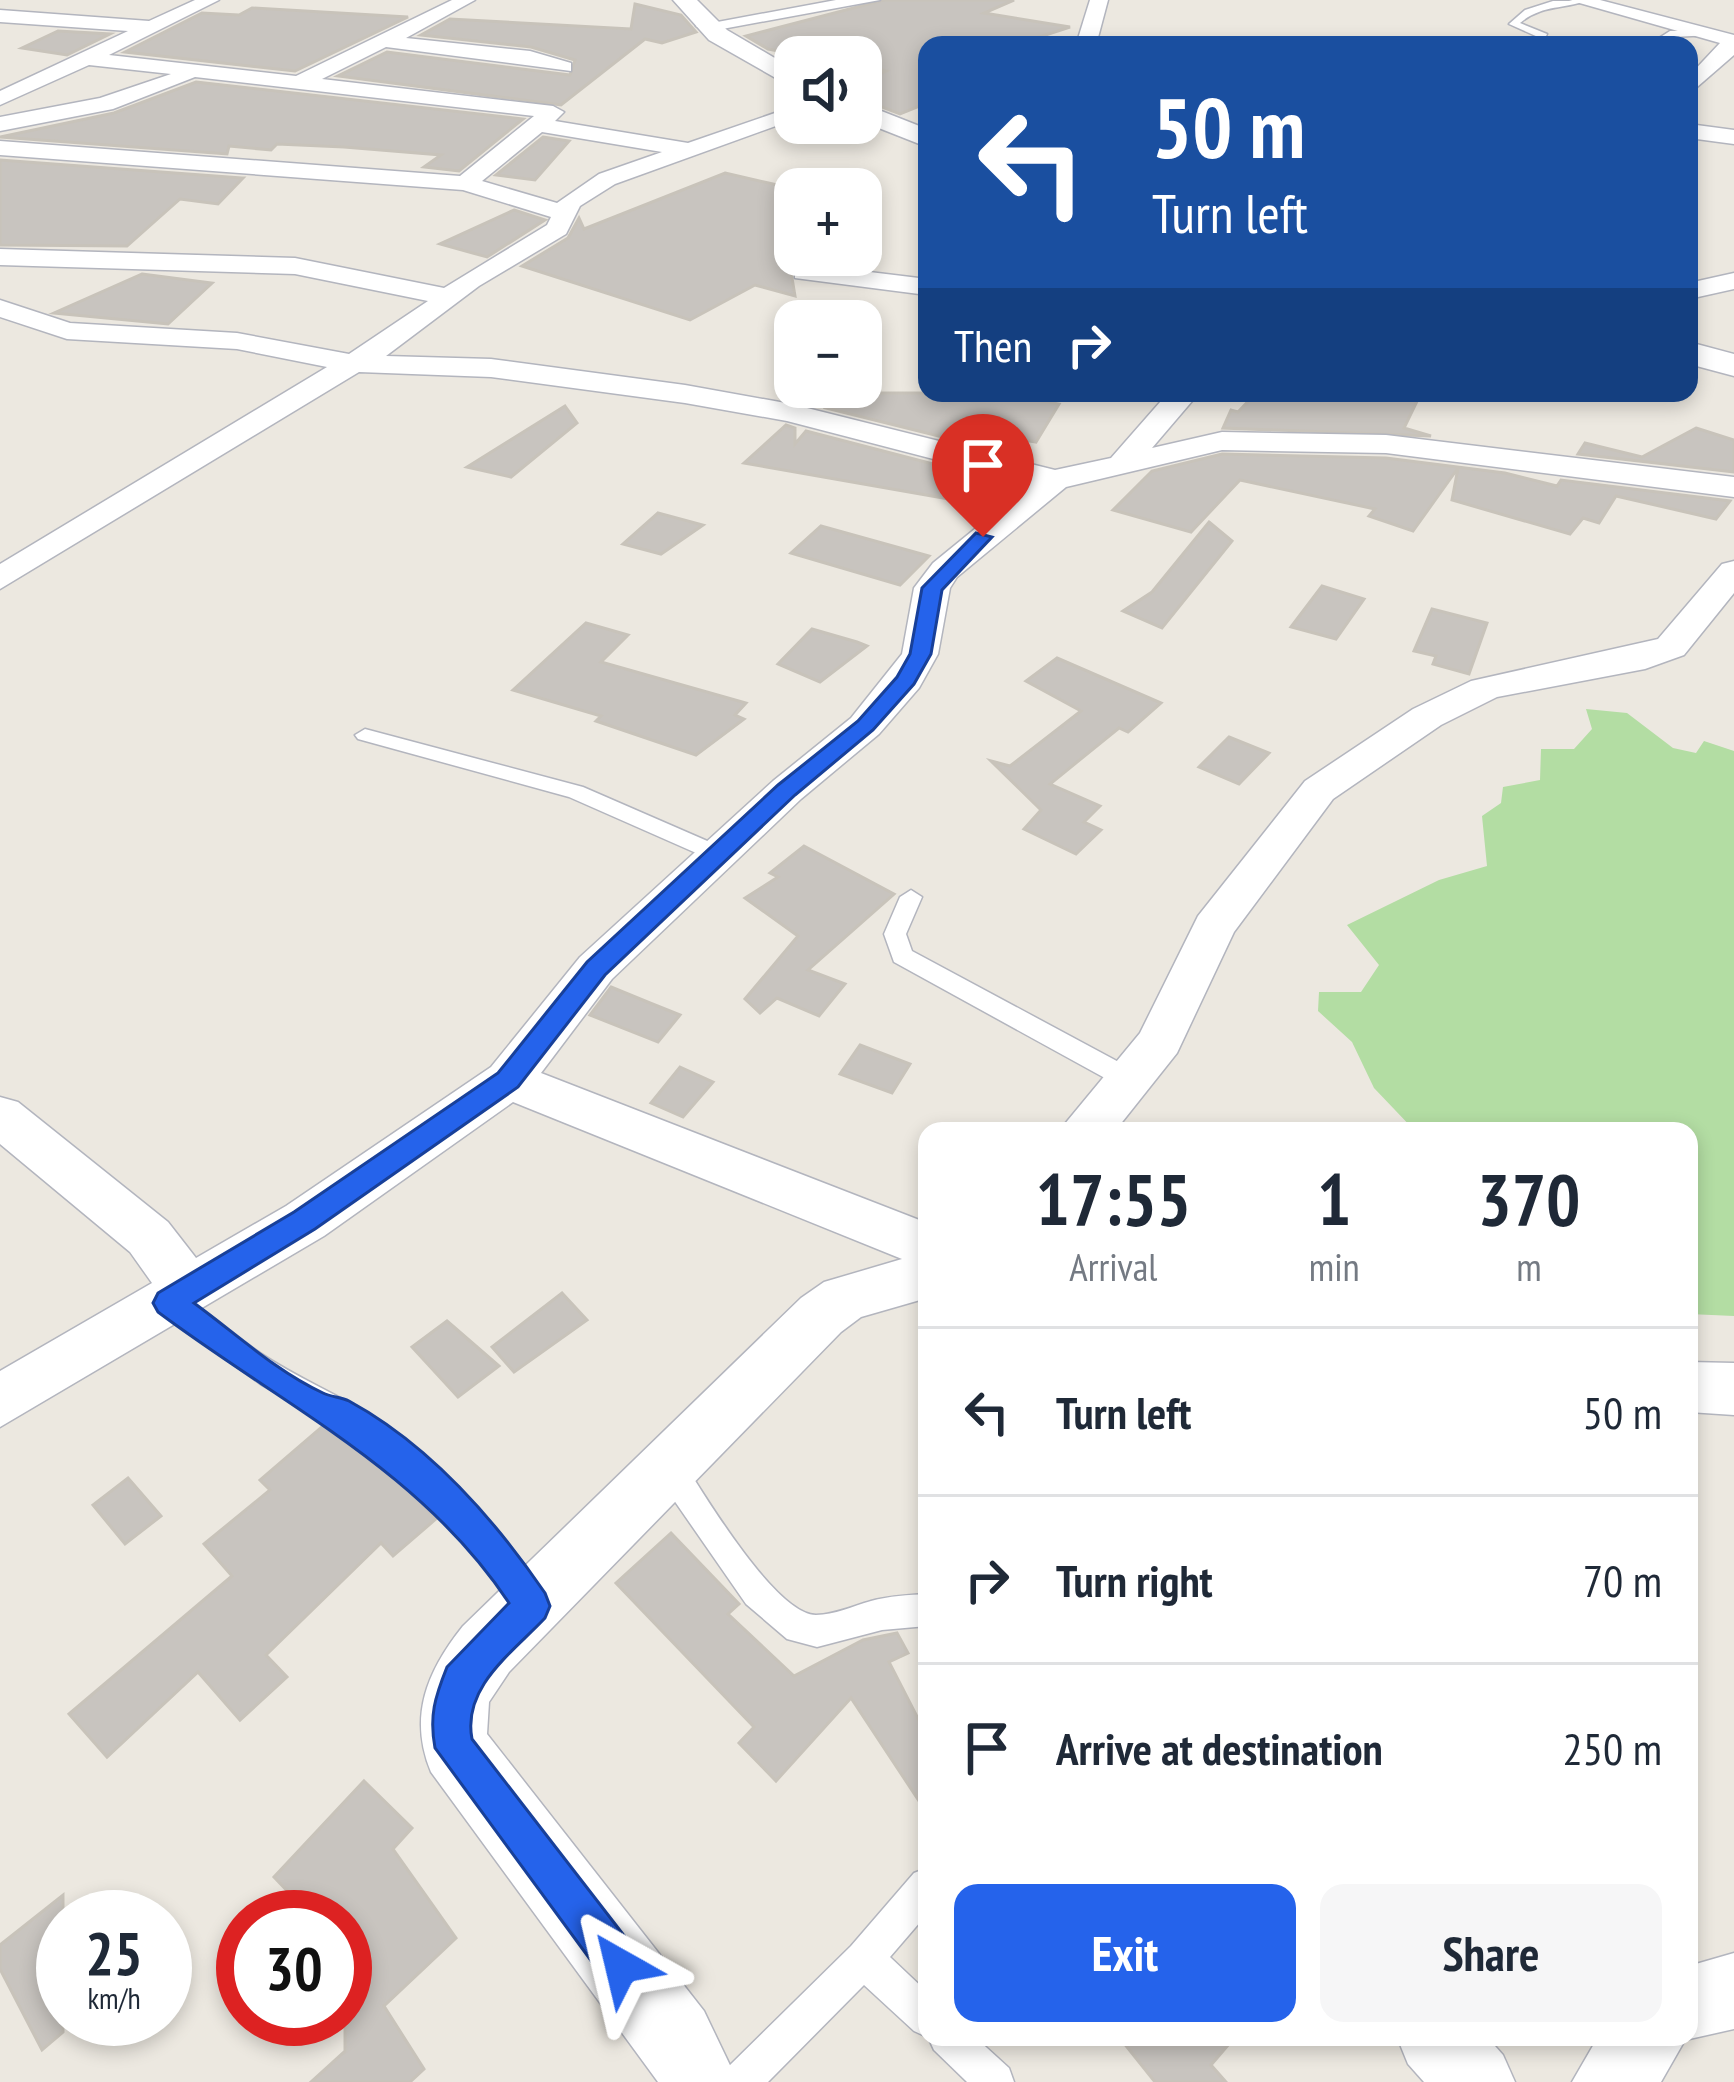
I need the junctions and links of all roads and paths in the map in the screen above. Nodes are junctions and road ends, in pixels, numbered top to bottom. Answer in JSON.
{"nodes":[{"id":1,"x":88,"y":0,"type":"edge"},
{"id":2,"x":210,"y":0,"type":"edge"},
{"id":3,"x":466,"y":0,"type":"edge"},
{"id":4,"x":684,"y":0,"type":"edge"},
{"id":5,"x":871,"y":0,"type":"edge"},
{"id":6,"x":1101,"y":1,"type":"edge"},
{"id":7,"x":1579,"y":1,"type":"edge"},
{"id":8,"x":0,"y":16,"type":"edge"},
{"id":9,"x":48,"y":19,"type":"junction"},
{"id":10,"x":706,"y":26,"type":"junction"},
{"id":11,"x":153,"y":27,"type":"junction"},
{"id":12,"x":1709,"y":33,"type":"junction"},
{"id":13,"x":1089,"y":36,"type":"edge"},
{"id":14,"x":1544,"y":36,"type":"edge"},
{"id":15,"x":1667,"y":36,"type":"edge"},
{"id":16,"x":378,"y":40,"type":"junction"},
{"id":17,"x":82,"y":58,"type":"junction"},
{"id":18,"x":564,"y":67,"type":"dead end"},
{"id":19,"x":774,"y":68,"type":"edge"},
{"id":20,"x":202,"y":70,"type":"junction"},
{"id":21,"x":0,"y":79,"type":"edge"},
{"id":22,"x":1698,"y":79,"type":"edge"},
{"id":23,"x":28,"y":84,"type":"junction"},
{"id":24,"x":292,"y":86,"type":"junction"},
{"id":25,"x":0,"y":99,"type":"edge"},
{"id":26,"x":774,"y":119,"type":"edge"},
{"id":27,"x":882,"y":119,"type":"edge"},
{"id":28,"x":0,"y":124,"type":"edge"},
{"id":29,"x":540,"y":125,"type":"junction"},
{"id":30,"x":1698,"y":132,"type":"edge"},
{"id":31,"x":918,"y":134,"type":"edge"},
{"id":32,"x":1734,"y":136,"type":"edge"},
{"id":33,"x":0,"y":148,"type":"edge"},
{"id":34,"x":682,"y":148,"type":"junction"},
{"id":35,"x":465,"y":183,"type":"junction"},
{"id":36,"x":568,"y":214,"type":"junction"},
{"id":37,"x":88,"y":256,"type":"junction"},
{"id":38,"x":0,"y":257,"type":"edge"},
{"id":39,"x":839,"y":276,"type":"edge"},
{"id":40,"x":1734,"y":281,"type":"edge"},
{"id":41,"x":918,"y":285,"type":"edge"},
{"id":42,"x":1698,"y":289,"type":"edge"},
{"id":43,"x":1698,"y":292,"type":"edge"},
{"id":44,"x":1734,"y":295,"type":"edge"},
{"id":45,"x":448,"y":297,"type":"junction"},
{"id":46,"x":0,"y":305,"type":"edge"},
{"id":47,"x":1698,"y":355,"type":"edge"},
{"id":48,"x":353,"y":363,"type":"junction"},
{"id":49,"x":1734,"y":365,"type":"edge"},
{"id":50,"x":1176,"y":402,"type":"edge"},
{"id":51,"x":1124,"y":461,"type":"junction"},
{"id":52,"x":1055,"y":480,"type":"junction"},
{"id":53,"x":1734,"y":487,"type":"edge"},
{"id":54,"x":1734,"y":572,"type":"edge"},
{"id":55,"x":0,"y":579,"type":"edge"},
{"id":56,"x":365,"y":735,"type":"dead end"},
{"id":57,"x":720,"y":855,"type":"junction"},
{"id":58,"x":911,"y":897,"type":"dead end"},
{"id":59,"x":508,"y":1080,"type":"junction"},
{"id":60,"x":1132,"y":1081,"type":"junction"},
{"id":61,"x":0,"y":1116,"type":"edge"},
{"id":62,"x":1093,"y":1122,"type":"edge"},
{"id":63,"x":918,"y":1242,"type":"edge"},
{"id":64,"x":918,"y":1277,"type":"edge"},
{"id":65,"x":179,"y":1297,"type":"junction"},
{"id":66,"x":1698,"y":1387,"type":"edge"},
{"id":67,"x":1734,"y":1389,"type":"edge"},
{"id":68,"x":0,"y":1401,"type":"edge"},
{"id":69,"x":671,"y":1470,"type":"junction"},
{"id":70,"x":532,"y":1606,"type":"junction"},
{"id":71,"x":918,"y":1610,"type":"edge"},
{"id":72,"x":918,"y":1896,"type":"edge"},
{"id":73,"x":864,"y":1959,"type":"junction"},
{"id":74,"x":1734,"y":1991,"type":"edge"},
{"id":75,"x":1698,"y":2001,"type":"edge"},
{"id":76,"x":918,"y":2010,"type":"edge"},
{"id":77,"x":957,"y":2046,"type":"edge"},
{"id":78,"x":1443,"y":2046,"type":"edge"},
{"id":79,"x":1641,"y":2046,"type":"edge"},
{"id":80,"x":699,"y":2082,"type":"edge"},
{"id":81,"x":741,"y":2082,"type":"edge"},
{"id":82,"x":995,"y":2082,"type":"edge"},
{"id":83,"x":1476,"y":2082,"type":"edge"},
{"id":84,"x":1611,"y":2082,"type":"edge"}],
"edges":[{"from":1,"to":9,"type":"street"},
{"from":2,"to":11,"type":"street"},
{"from":3,"to":16,"type":"street"},
{"from":4,"to":10,"type":"street"},
{"from":5,"to":10,"type":"street"},
{"from":6,"to":13,"type":"street"},
{"from":7,"to":12,"type":"street"},
{"from":7,"to":14,"type":"lane"},
{"from":8,"to":9,"type":"street"},
{"from":9,"to":11,"type":"street"},
{"from":10,"to":19,"type":"street"},
{"from":11,"to":17,"type":"street"},
{"from":12,"to":15,"type":"lane"},
{"from":12,"to":22,"type":"street"},
{"from":16,"to":18,"type":"street"},
{"from":16,"to":24,"type":"street"},
{"from":17,"to":20,"type":"street"},
{"from":17,"to":23,"type":"street"},
{"from":20,"to":24,"type":"street"},
{"from":20,"to":28,"type":"street"},
{"from":21,"to":23,"type":"street"},
{"from":23,"to":25,"type":"street"},
{"from":24,"to":29,"type":"street"},
{"from":26,"to":34,"type":"street"},
{"from":27,"to":31,"type":"street"},
{"from":29,"to":34,"type":"street"},
{"from":29,"to":35,"type":"street"},
{"from":30,"to":32,"type":"street"},
{"from":33,"to":35,"type":"street"},
{"from":34,"to":36,"type":"street"},
{"from":35,"to":36,"type":"street"},
{"from":36,"to":45,"type":"street"},
{"from":37,"to":38,"type":"street"},
{"from":37,"to":45,"type":"street"},
{"from":37,"to":46,"type":"street"},
{"from":39,"to":41,"type":"street"},
{"from":40,"to":42,"type":"street"},
{"from":43,"to":44,"type":"street"},
{"from":45,"to":48,"type":"street"},
{"from":46,"to":48,"type":"street"},
{"from":47,"to":49,"type":"street"},
{"from":48,"to":52,"type":"street"},
{"from":48,"to":55,"type":"street"},
{"from":50,"to":51,"type":"street"},
{"from":51,"to":52,"type":"street"},
{"from":51,"to":53,"type":"street"},
{"from":52,"to":57,"type":"street"},
{"from":54,"to":60,"type":"street"},
{"from":56,"to":57,"type":"lane"},
{"from":57,"to":59,"type":"street"},
{"from":58,"to":60,"type":"lane"},
{"from":59,"to":63,"type":"street"},
{"from":59,"to":65,"type":"street"},
{"from":60,"to":62,"type":"street"},
{"from":61,"to":65,"type":"street"},
{"from":64,"to":69,"type":"street"},
{"from":65,"to":68,"type":"street"},
{"from":65,"to":70,"type":"lane"},
{"from":66,"to":67,"type":"street"},
{"from":69,"to":70,"type":"street"},
{"from":69,"to":71,"type":"lane"},
{"from":70,"to":80,"type":"street"},
{"from":72,"to":73,"type":"lane"},
{"from":73,"to":76,"type":"lane"},
{"from":73,"to":81,"type":"lane"},
{"from":74,"to":75,"type":"street"},
{"from":77,"to":82,"type":"lane"},
{"from":78,"to":83,"type":"street"},
{"from":79,"to":84,"type":"street"}]}
